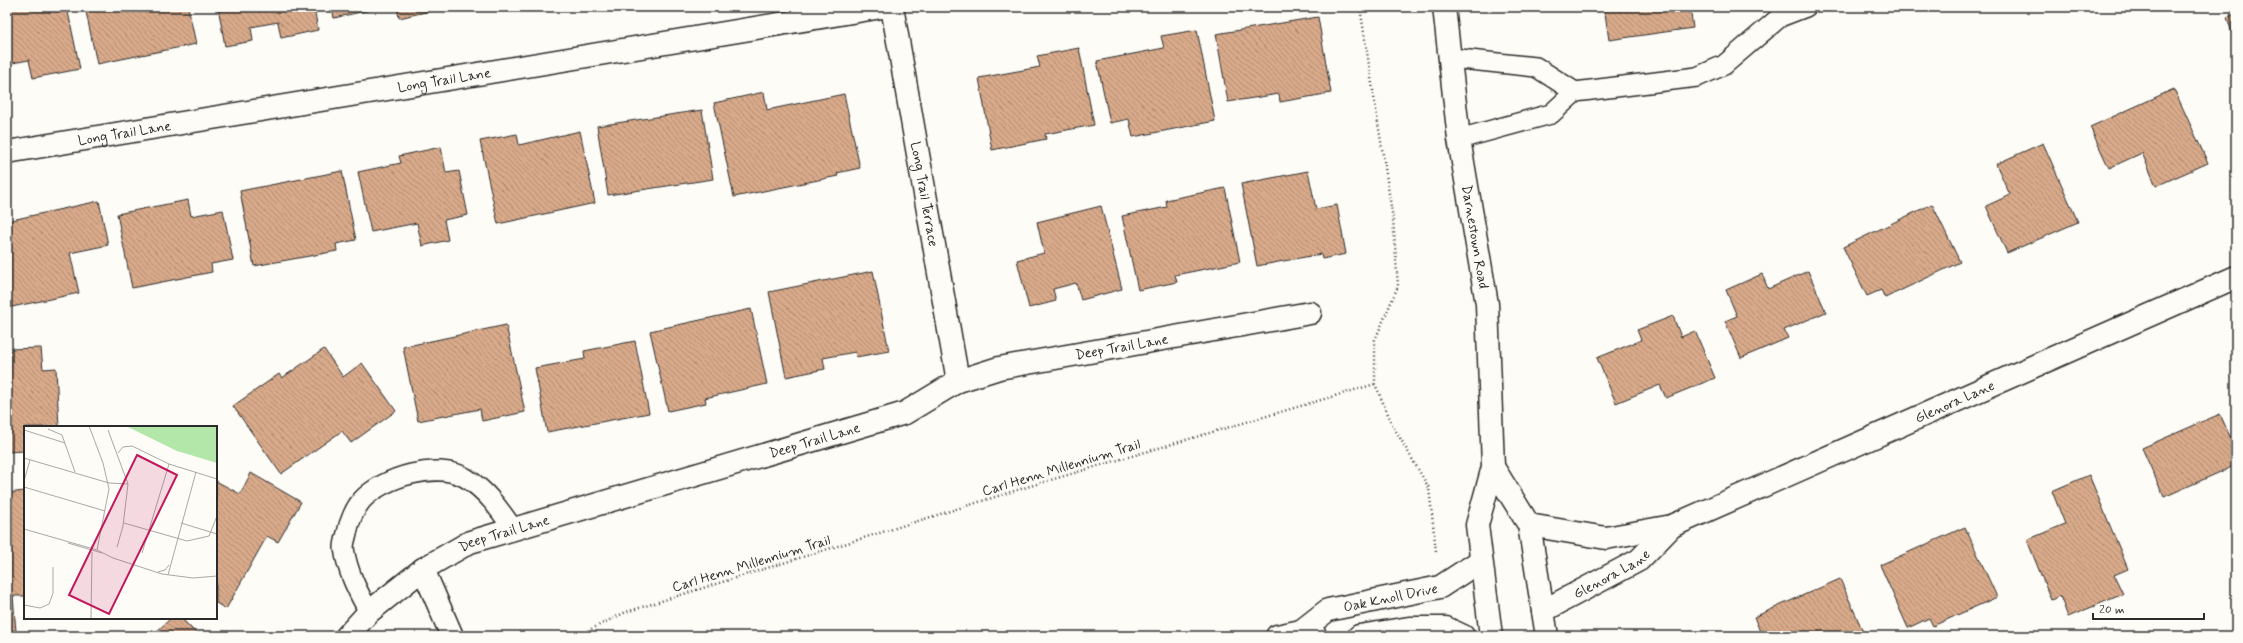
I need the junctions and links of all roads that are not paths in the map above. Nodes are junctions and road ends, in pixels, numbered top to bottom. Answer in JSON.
{"nodes":[{"id":1,"x":882,"y":7,"type":"edge"},
{"id":2,"x":892,"y":7,"type":"edge"},
{"id":3,"x":1444,"y":7,"type":"edge"},
{"id":4,"x":1806,"y":7,"type":"edge"},
{"id":5,"x":1779,"y":12,"type":"edge"},
{"id":6,"x":1450,"y":58,"type":"junction"},
{"id":7,"x":1575,"y":92,"type":"junction"},
{"id":8,"x":1459,"y":139,"type":"junction"},
{"id":9,"x":7,"y":152,"type":"edge"},
{"id":10,"x":2236,"y":277,"type":"edge"},
{"id":11,"x":1310,"y":313,"type":"dead end"},
{"id":12,"x":958,"y":381,"type":"junction"},
{"id":13,"x":1493,"y":467,"type":"junction"},
{"id":14,"x":1529,"y":525,"type":"junction"},
{"id":15,"x":1672,"y":526,"type":"junction"},
{"id":16,"x":513,"y":529,"type":"junction"},
{"id":17,"x":1480,"y":561,"type":"junction"},
{"id":18,"x":423,"y":569,"type":"junction"},
{"id":19,"x":1543,"y":611,"type":"junction"},
{"id":20,"x":369,"y":612,"type":"junction"},
{"id":21,"x":1310,"y":634,"type":"edge"},
{"id":22,"x":347,"y":636,"type":"edge"},
{"id":23,"x":452,"y":636,"type":"edge"},
{"id":24,"x":1277,"y":636,"type":"edge"},
{"id":25,"x":1359,"y":636,"type":"edge"},
{"id":26,"x":1463,"y":636,"type":"edge"},
{"id":27,"x":1491,"y":636,"type":"edge"},
{"id":28,"x":1538,"y":636,"type":"edge"},
{"id":29,"x":1547,"y":636,"type":"edge"}],
"edges":[{"from":1,"to":9,"type":"street","name":"Long Trail Lane"},
{"from":2,"to":12,"type":"street","name":"Long Trail Terrace"},
{"from":3,"to":6,"type":"street","name":"Darnestown Road"},
{"from":4,"to":5,"type":"lane"},
{"from":5,"to":7,"type":"lane"},
{"from":6,"to":7,"type":"lane"},
{"from":6,"to":8,"type":"street","name":"Darnestown Road"},
{"from":7,"to":8,"type":"lane"},
{"from":8,"to":13,"type":"street","name":"Darnestown Road"},
{"from":10,"to":15,"type":"street","name":"Glenora Lane"},
{"from":11,"to":12,"type":"street","name":"Deep Trail Lane"},
{"from":12,"to":16,"type":"street","name":"Deep Trail Lane"},
{"from":13,"to":14,"type":"street","name":"Darnestown Road"},
{"from":13,"to":17,"type":"street","name":"Darnestown Road"},
{"from":14,"to":15,"type":"street","name":"Glenora Lane"},
{"from":14,"to":19,"type":"street","name":"Darnestown Road"},
{"from":15,"to":19,"type":"street","name":"Glenora Lane"},
{"from":16,"to":18,"type":"street","name":"Deep Trail Lane"},
{"from":16,"to":20,"type":"lane"},
{"from":17,"to":21,"type":"street","name":"Oak Knoll Drive"},
{"from":17,"to":27,"type":"street","name":"Darnestown Road"},
{"from":18,"to":20,"type":"street","name":"Deep Trail Lane"},
{"from":18,"to":23,"type":"street"},
{"from":19,"to":28,"type":"street"},
{"from":19,"to":29,"type":"street","name":"Darnestown Road"},
{"from":20,"to":22,"type":"street","name":"Deep Trail Lane"},
{"from":21,"to":24,"type":"street","name":"Oak Knoll Drive"},
{"from":25,"to":26,"type":"street"}]}
